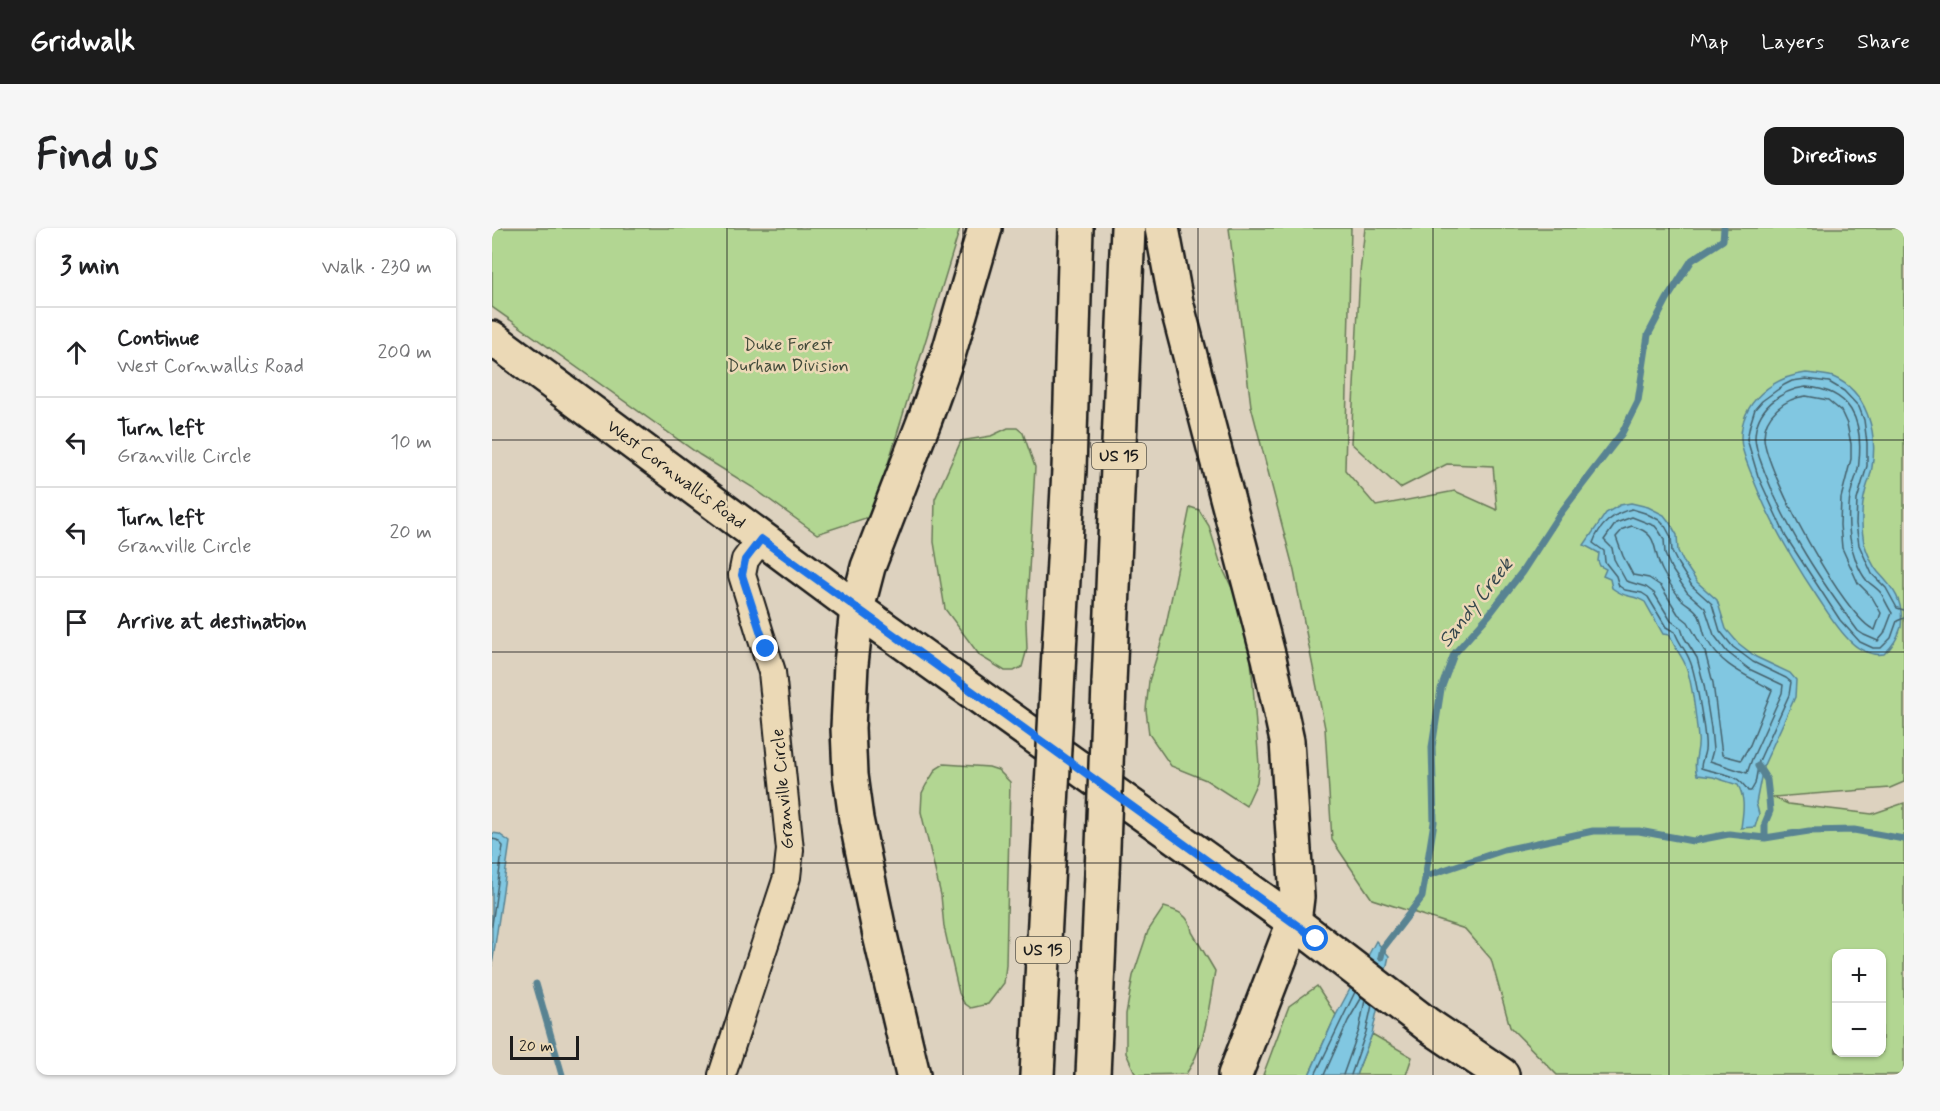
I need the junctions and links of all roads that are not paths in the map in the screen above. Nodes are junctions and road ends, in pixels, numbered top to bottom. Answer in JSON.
{"nodes":[{"id":1,"x":985,"y":228,"type":"edge"},
{"id":2,"x":1076,"y":228,"type":"edge"},
{"id":3,"x":1128,"y":228,"type":"edge"},
{"id":4,"x":1162,"y":228,"type":"edge"},
{"id":5,"x":492,"y":338,"type":"edge"},
{"id":6,"x":761,"y":539,"type":"junction"},
{"id":7,"x":857,"y":609,"type":"junction"},
{"id":8,"x":1294,"y":922,"type":"junction"},
{"id":9,"x":722,"y":1075,"type":"edge"},
{"id":10,"x":913,"y":1075,"type":"edge"},
{"id":11,"x":1036,"y":1075,"type":"edge"},
{"id":12,"x":1094,"y":1075,"type":"edge"},
{"id":13,"x":1235,"y":1075,"type":"edge"},
{"id":14,"x":1502,"y":1075,"type":"edge"}],
"edges":[{"from":1,"to":7,"type":"main road"},
{"from":2,"to":11,"type":"main road","number":"US 15","bridge":true},
{"from":3,"to":12,"type":"main road","number":"US 15","bridge":true},
{"from":4,"to":8,"type":"main road"},
{"from":5,"to":6,"type":"main road","name":"West Cornwallis Road"},
{"from":6,"to":7,"type":"main road","name":"West Cornwallis Road"},
{"from":6,"to":9,"type":"street","name":"Granville Circle"},
{"from":7,"to":8,"type":"main road","name":"West Cornwallis Road"},
{"from":7,"to":10,"type":"main road"},
{"from":8,"to":13,"type":"main road"},
{"from":8,"to":14,"type":"main road","name":"West Cornwallis Road"}]}
